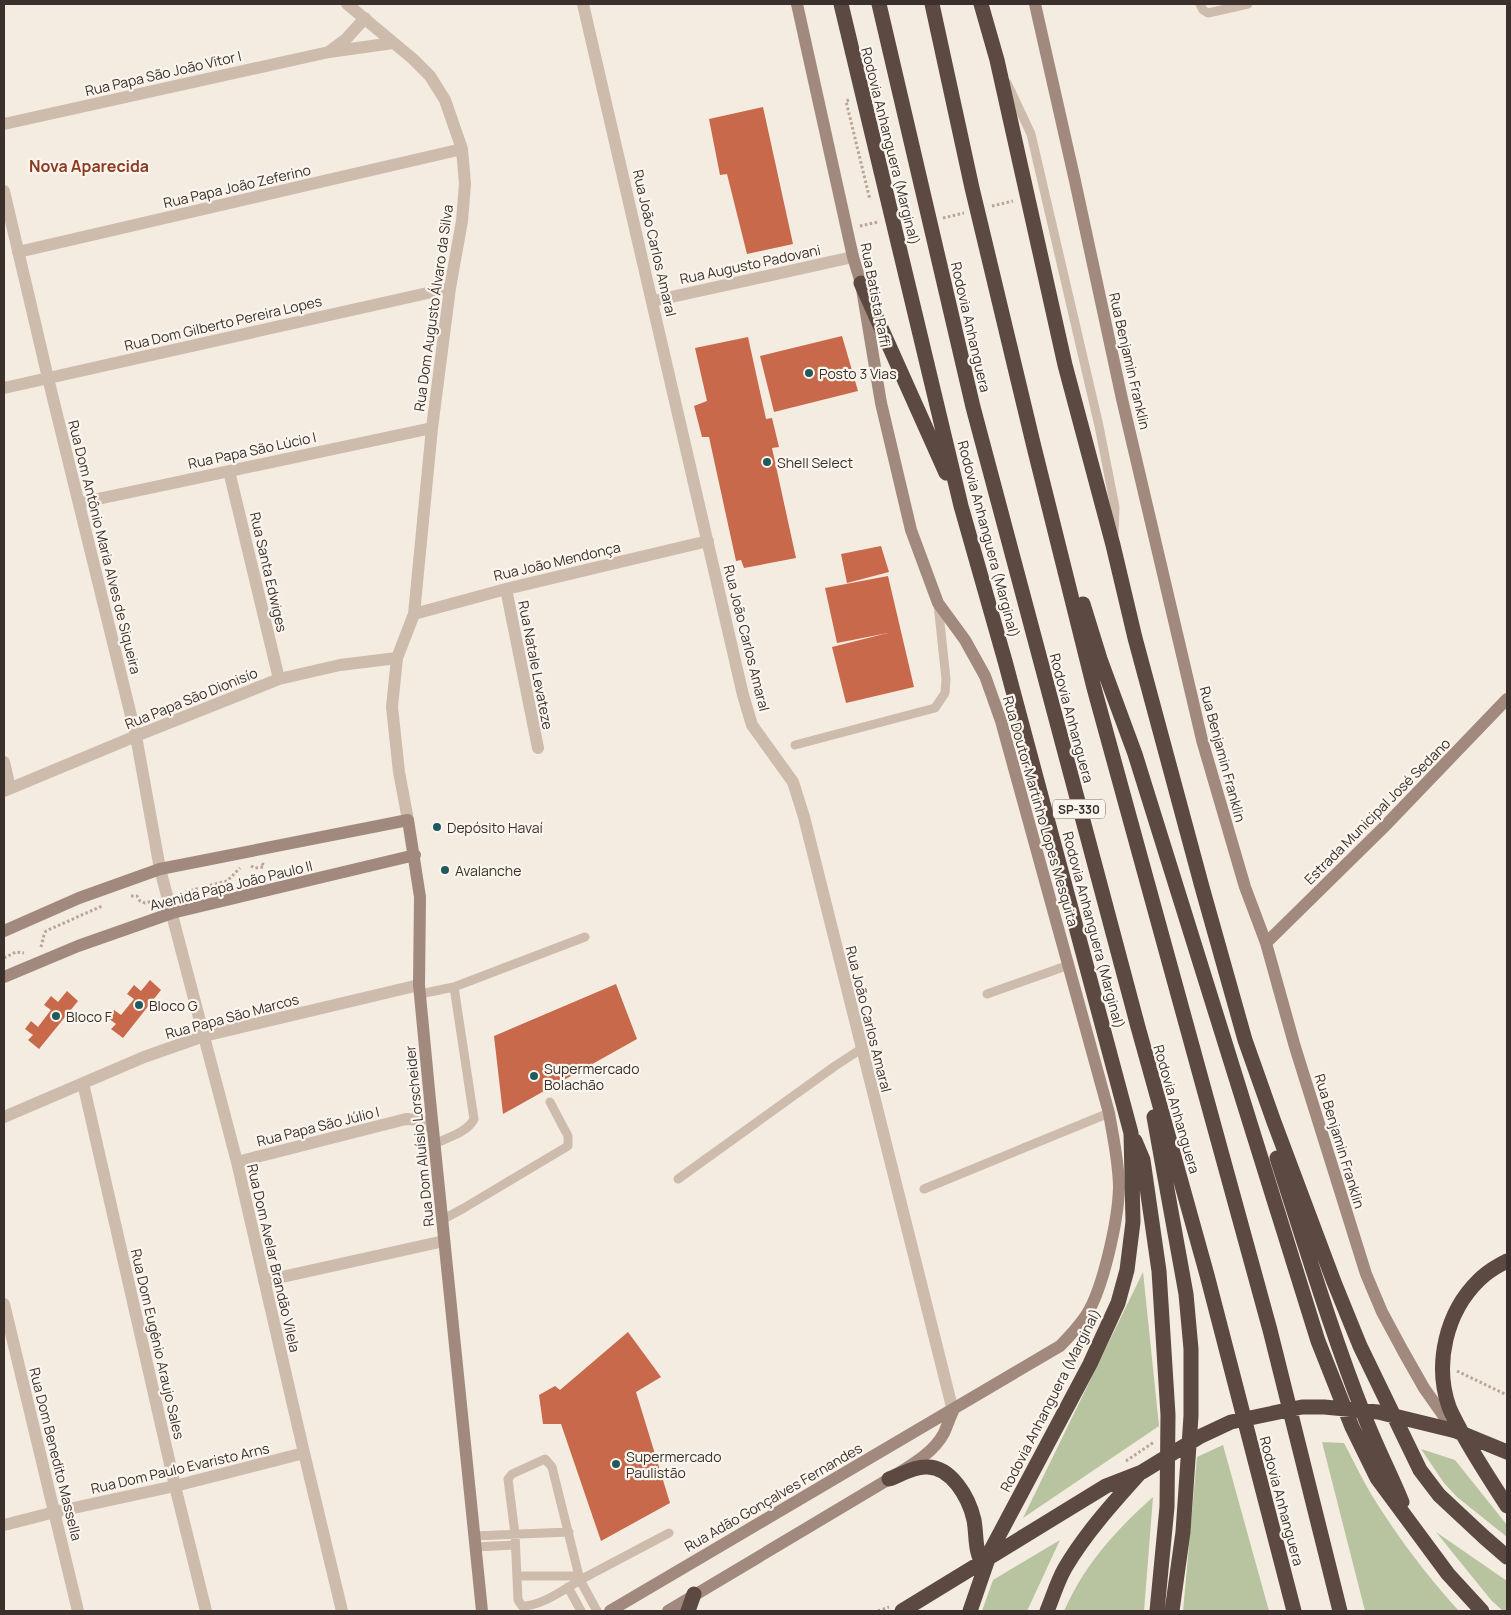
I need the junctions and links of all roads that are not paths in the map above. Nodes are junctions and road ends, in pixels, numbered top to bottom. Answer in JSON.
{"nodes":[{"id":1,"x":347,"y":4,"type":"edge"},
{"id":2,"x":583,"y":4,"type":"edge"},
{"id":3,"x":798,"y":4,"type":"edge"},
{"id":4,"x":841,"y":4,"type":"edge"},
{"id":5,"x":879,"y":4,"type":"edge"},
{"id":6,"x":932,"y":4,"type":"edge"},
{"id":7,"x":981,"y":4,"type":"edge"},
{"id":8,"x":1035,"y":4,"type":"edge"},
{"id":9,"x":1200,"y":4,"type":"edge"},
{"id":10,"x":1248,"y":4,"type":"edge"},
{"id":11,"x":365,"y":18,"type":"junction"},
{"id":12,"x":393,"y":43,"type":"junction"},
{"id":13,"x":329,"y":52,"type":"junction"},
{"id":14,"x":4,"y":124,"type":"edge"},
{"id":15,"x":462,"y":149,"type":"junction"},
{"id":16,"x":4,"y":190,"type":"edge"},
{"id":17,"x":18,"y":252,"type":"junction"},
{"id":18,"x":853,"y":257,"type":"junction"},
{"id":19,"x":861,"y":282,"type":"junction"},
{"id":20,"x":450,"y":288,"type":"junction"},
{"id":21,"x":653,"y":301,"type":"junction"},
{"id":22,"x":48,"y":378,"type":"junction"},
{"id":23,"x":4,"y":388,"type":"edge"},
{"id":24,"x":432,"y":428,"type":"junction"},
{"id":25,"x":1034,"y":447,"type":"junction"},
{"id":26,"x":229,"y":471,"type":"junction"},
{"id":27,"x":79,"y":503,"type":"junction"},
{"id":28,"x":961,"y":506,"type":"junction"},
{"id":29,"x":708,"y":541,"type":"junction"},
{"id":30,"x":506,"y":588,"type":"junction"},
{"id":31,"x":938,"y":602,"type":"junction"},
{"id":32,"x":414,"y":614,"type":"junction"},
{"id":33,"x":965,"y":640,"type":"joint"},
{"id":34,"x":397,"y":658,"type":"junction"},
{"id":35,"x":279,"y":679,"type":"junction"},
{"id":36,"x":1507,"y":699,"type":"edge"},
{"id":37,"x":136,"y":736,"type":"junction"},
{"id":38,"x":795,"y":745,"type":"dead end"},
{"id":39,"x":538,"y":748,"type":"dead end"},
{"id":40,"x":4,"y":762,"type":"edge"},
{"id":41,"x":7,"y":789,"type":"edge"},
{"id":42,"x":408,"y":820,"type":"junction"},
{"id":43,"x":414,"y":856,"type":"junction"},
{"id":44,"x":160,"y":869,"type":"junction"},
{"id":45,"x":172,"y":913,"type":"junction"},
{"id":46,"x":4,"y":931,"type":"edge"},
{"id":47,"x":585,"y":937,"type":"dead end"},
{"id":48,"x":1266,"y":943,"type":"junction"},
{"id":49,"x":1069,"y":966,"type":"junction"},
{"id":50,"x":4,"y":978,"type":"edge"},
{"id":51,"x":454,"y":987,"type":"junction"},
{"id":52,"x":420,"y":990,"type":"junction"},
{"id":53,"x":987,"y":994,"type":"dead end"},
{"id":54,"x":1138,"y":1027,"type":"junction"},
{"id":55,"x":204,"y":1036,"type":"junction"},
{"id":56,"x":1245,"y":1040,"type":"junction"},
{"id":57,"x":861,"y":1049,"type":"junction"},
{"id":58,"x":1101,"y":1081,"type":"joint"},
{"id":59,"x":84,"y":1083,"type":"junction"},
{"id":60,"x":430,"y":1100,"type":"junction"},
{"id":61,"x":550,"y":1102,"type":"dead end"},
{"id":62,"x":1109,"y":1113,"type":"junction"},
{"id":63,"x":4,"y":1117,"type":"edge"},
{"id":64,"x":406,"y":1120,"type":"junction"},
{"id":65,"x":433,"y":1129,"type":"junction"},
{"id":66,"x":1131,"y":1133,"type":"junction"},
{"id":67,"x":434,"y":1144,"type":"junction"},
{"id":68,"x":237,"y":1162,"type":"junction"},
{"id":69,"x":678,"y":1178,"type":"dead end"},
{"id":70,"x":924,"y":1189,"type":"dead end"},
{"id":71,"x":442,"y":1220,"type":"junction"},
{"id":72,"x":444,"y":1241,"type":"junction"},
{"id":73,"x":1507,"y":1261,"type":"edge"},
{"id":74,"x":264,"y":1281,"type":"junction"},
{"id":75,"x":4,"y":1304,"type":"edge"},
{"id":76,"x":953,"y":1410,"type":"junction"},
{"id":77,"x":1507,"y":1452,"type":"edge"},
{"id":78,"x":304,"y":1453,"type":"junction"},
{"id":79,"x":1142,"y":1472,"type":"junction"},
{"id":80,"x":1486,"y":1474,"type":"junction"},
{"id":81,"x":889,"y":1479,"type":"junction"},
{"id":82,"x":175,"y":1486,"type":"junction"},
{"id":83,"x":1507,"y":1506,"type":"edge"},
{"id":84,"x":55,"y":1512,"type":"junction"},
{"id":85,"x":1409,"y":1523,"type":"junction"},
{"id":86,"x":4,"y":1524,"type":"edge"},
{"id":87,"x":568,"y":1532,"type":"junction"},
{"id":88,"x":669,"y":1532,"type":"dead end"},
{"id":89,"x":515,"y":1534,"type":"junction"},
{"id":90,"x":474,"y":1541,"type":"junction"},
{"id":91,"x":516,"y":1544,"type":"junction"},
{"id":92,"x":1507,"y":1557,"type":"edge"},
{"id":93,"x":985,"y":1568,"type":"junction"},
{"id":94,"x":517,"y":1576,"type":"junction"},
{"id":95,"x":580,"y":1578,"type":"junction"},
{"id":96,"x":568,"y":1587,"type":"junction"},
{"id":97,"x":694,"y":1594,"type":"junction"},
{"id":98,"x":78,"y":1611,"type":"edge"},
{"id":99,"x":206,"y":1611,"type":"edge"},
{"id":100,"x":342,"y":1611,"type":"edge"},
{"id":101,"x":482,"y":1611,"type":"edge"},
{"id":102,"x":581,"y":1611,"type":"edge"},
{"id":103,"x":597,"y":1611,"type":"edge"},
{"id":104,"x":610,"y":1611,"type":"edge"},
{"id":105,"x":668,"y":1611,"type":"edge"},
{"id":106,"x":688,"y":1611,"type":"edge"},
{"id":107,"x":902,"y":1611,"type":"edge"},
{"id":108,"x":970,"y":1611,"type":"edge"},
{"id":109,"x":1047,"y":1611,"type":"edge"},
{"id":110,"x":1157,"y":1611,"type":"edge"},
{"id":111,"x":1172,"y":1611,"type":"edge"},
{"id":112,"x":1294,"y":1611,"type":"edge"},
{"id":113,"x":1340,"y":1611,"type":"edge"},
{"id":114,"x":1482,"y":1611,"type":"edge"}],
"edges":[{"from":1,"to":11,"type":"street","name":"Rua Dom Augusto Álvaro da Silva"},
{"from":2,"to":21,"type":"street","name":"Rua João Carlos Amaral"},
{"from":3,"to":18,"type":"street","name":"Rua Batista Raffi"},
{"from":4,"to":28,"type":"highway","name":"Rodovia Anhanguera (Marginal)"},
{"from":5,"to":54,"type":"highway","name":"Rodovia Anhanguera","number":"SP-330"},
{"from":6,"to":25,"type":"highway","name":"Rodovia Anhanguera","number":"SP-330"},
{"from":7,"to":56,"type":"highway"},
{"from":8,"to":48,"type":"street","name":"Rua Benjamin Franklin"},
{"from":9,"to":10,"type":"lane"},
{"from":11,"to":12,"type":"street","name":"Rua Dom Augusto Álvaro da Silva"},
{"from":11,"to":13,"type":"street","name":"Rua Papa São João Vitor I"},
{"from":12,"to":13,"type":"street","name":"Rua Papa São João Vitor I"},
{"from":12,"to":15,"type":"street","name":"Rua Dom Augusto Álvaro da Silva"},
{"from":13,"to":14,"type":"street","name":"Rua Papa São João Vitor I"},
{"from":15,"to":17,"type":"street","name":"Rua Papa João Zeferino"},
{"from":15,"to":20,"type":"street","name":"Rua Dom Augusto Álvaro da Silva"},
{"from":16,"to":17,"type":"street","name":"Rua Dom Antônio Maria Alves de Siqueira"},
{"from":17,"to":22,"type":"street","name":"Rua Dom Antônio Maria Alves de Siqueira"},
{"from":18,"to":19,"type":"street","name":"Rua Batista Raffi"},
{"from":18,"to":21,"type":"street","name":"Rua Augusto Padovani"},
{"from":19,"to":28,"type":"highway"},
{"from":19,"to":31,"type":"street","name":"Rua Batista Raffi"},
{"from":20,"to":22,"type":"street","name":"Rua Dom Gilberto Pereira Lopes"},
{"from":20,"to":24,"type":"street","name":"Rua Dom Augusto Álvaro da Silva"},
{"from":21,"to":29,"type":"street","name":"Rua João Carlos Amaral"},
{"from":22,"to":23,"type":"street","name":"Rua Dom Gilberto Pereira Lopes"},
{"from":22,"to":27,"type":"street","name":"Rua Dom Antônio Maria Alves de Siqueira"},
{"from":24,"to":26,"type":"street","name":"Rua Papa São Lúcio I"},
{"from":24,"to":32,"type":"street","name":"Rua Dom Augusto Álvaro da Silva"},
{"from":25,"to":85,"type":"highway"},
{"from":25,"to":113,"type":"highway","name":"Rodovia Anhanguera","number":"SP-330"},
{"from":26,"to":27,"type":"street","name":"Rua Papa São Lúcio I"},
{"from":26,"to":35,"type":"street","name":"Rua Santa Edwiges"},
{"from":27,"to":37,"type":"street","name":"Rua Dom Antônio Maria Alves de Siqueira"},
{"from":28,"to":66,"type":"highway","name":"Rodovia Anhanguera (Marginal)"},
{"from":29,"to":30,"type":"street","name":"Rua João Mendonça"},
{"from":29,"to":57,"type":"street","name":"Rua João Carlos Amaral"},
{"from":30,"to":32,"type":"street","name":"Rua João Mendonça"},
{"from":30,"to":39,"type":"street","name":"Rua Natale Levateze"},
{"from":31,"to":33,"type":"street","name":"Rua Batista Raffi"},
{"from":31,"to":38,"type":"lane"},
{"from":32,"to":34,"type":"street","name":"Rua Dom Augusto Álvaro da Silva"},
{"from":33,"to":49,"type":"street","name":"Rua Doutor Martinho Lopes Mesquita"},
{"from":34,"to":35,"type":"street","name":"Rua Papa São Dionisío"},
{"from":34,"to":42,"type":"street","name":"Rua Dom Aluísio Lorscheider"},
{"from":35,"to":37,"type":"street","name":"Rua Papa São Dionisío"},
{"from":36,"to":48,"type":"street","name":"Estrada Municipal José Sedano"},
{"from":37,"to":41,"type":"street","name":"Rua Papa São Dionisío"},
{"from":37,"to":44,"type":"street","name":"Rua Dom Antônio Maria Alves de Siqueira"},
{"from":40,"to":41,"type":"street"},
{"from":42,"to":43,"type":"street","name":"Rua Dom Aluísio Lorscheider"},
{"from":42,"to":44,"type":"street","name":"Avenida Papa João Paulo II"},
{"from":43,"to":45,"type":"street","name":"Avenida Papa João Paulo II"},
{"from":43,"to":52,"type":"street","name":"Rua Dom Aluísio Lorscheider"},
{"from":44,"to":45,"type":"street","name":"Rua Dom Antônio Maria Alves de Siqueira"},
{"from":44,"to":46,"type":"street","name":"Avenida Papa João Paulo II"},
{"from":45,"to":50,"type":"street","name":"Avenida Papa João Paulo II"},
{"from":45,"to":55,"type":"street","name":"Rua Dom Avelar Brandão Vilela"},
{"from":47,"to":51,"type":"lane"},
{"from":48,"to":80,"type":"street","name":"Rua Benjamin Franklin"},
{"from":49,"to":53,"type":"lane"},
{"from":49,"to":58,"type":"street","name":"Rua Doutor Martinho Lopes Mesquita"},
{"from":51,"to":52,"type":"lane"},
{"from":51,"to":67,"type":"lane"},
{"from":52,"to":55,"type":"street","name":"Rua Papa São Marcos"},
{"from":52,"to":60,"type":"street","name":"Rua Dom Aluísio Lorscheider"},
{"from":54,"to":111,"type":"highway"},
{"from":54,"to":112,"type":"highway","name":"Rodovia Anhanguera","number":"SP-330"},
{"from":55,"to":59,"type":"street","name":"Rua Papa São Marcos"},
{"from":55,"to":68,"type":"street","name":"Rua Dom Avelar Brandão Vilela"},
{"from":56,"to":85,"type":"highway"},
{"from":56,"to":92,"type":"highway"},
{"from":57,"to":69,"type":"lane"},
{"from":57,"to":76,"type":"street","name":"Rua João Carlos Amaral"},
{"from":58,"to":62,"type":"street","name":"Rua Adão Gonçalves Fernandes"},
{"from":59,"to":63,"type":"street","name":"Rua Papa São Marcos"},
{"from":59,"to":82,"type":"street","name":"Rua Dom Eugênio Araujo Sales"},
{"from":60,"to":64,"type":"street","name":"Rua Papa São Júlio I"},
{"from":60,"to":65,"type":"street","name":"Rua Dom Aluísio Lorscheider"},
{"from":61,"to":71,"type":"lane"},
{"from":62,"to":70,"type":"lane"},
{"from":62,"to":76,"type":"street","name":"Rua Adão Gonçalves Fernandes"},
{"from":64,"to":65,"type":"street","name":"Rua Papa São Júlio I"},
{"from":64,"to":68,"type":"street","name":"Rua Papa São Júlio I"},
{"from":65,"to":67,"type":"street","name":"Rua Dom Aluísio Lorscheider"},
{"from":66,"to":93,"type":"highway","name":"Rodovia Anhanguera (Marginal)"},
{"from":66,"to":110,"type":"highway"},
{"from":67,"to":71,"type":"street","name":"Rua Dom Aluísio Lorscheider"},
{"from":68,"to":74,"type":"street","name":"Rua Dom Avelar Brandão Vilela"},
{"from":71,"to":72,"type":"street","name":"Rua Dom Aluísio Lorscheider"},
{"from":72,"to":74,"type":"street"},
{"from":72,"to":90,"type":"street","name":"Rua Dom Aluísio Lorscheider"},
{"from":73,"to":80,"type":"highway"},
{"from":74,"to":78,"type":"street","name":"Rua Dom Avelar Brandão Vilela"},
{"from":75,"to":84,"type":"street","name":"Rua Dom Benedito Massella"},
{"from":76,"to":81,"type":"street"},
{"from":76,"to":104,"type":"street","name":"Rua Adão Gonçalves Fernandes"},
{"from":77,"to":79,"type":"highway"},
{"from":78,"to":82,"type":"street","name":"Rua Dom Paulo Evaristo Arns"},
{"from":78,"to":100,"type":"street","name":"Rua Dom Avelar Brandão Vilela"},
{"from":79,"to":107,"type":"highway"},
{"from":79,"to":109,"type":"highway"},
{"from":80,"to":83,"type":"highway"},
{"from":81,"to":93,"type":"highway"},
{"from":81,"to":97,"type":"street"},
{"from":82,"to":84,"type":"street","name":"Rua Dom Paulo Evaristo Arns"},
{"from":82,"to":99,"type":"street","name":"Rua Dom Eugênio Araujo Sales"},
{"from":84,"to":86,"type":"street","name":"Rua Dom Paulo Evaristo Arns"},
{"from":84,"to":98,"type":"street","name":"Rua Dom Benedito Massella"},
{"from":85,"to":114,"type":"highway"},
{"from":87,"to":89,"type":"lane"},
{"from":87,"to":89,"type":"lane"},
{"from":87,"to":95,"type":"lane"},
{"from":88,"to":95,"type":"lane"},
{"from":89,"to":90,"type":"lane"},
{"from":89,"to":91,"type":"lane"},
{"from":90,"to":91,"type":"lane"},
{"from":90,"to":101,"type":"street","name":"Rua Dom Aluísio Lorscheider"},
{"from":91,"to":94,"type":"lane"},
{"from":93,"to":108,"type":"highway","name":"Rodovia Anhanguera (Marginal)"},
{"from":94,"to":95,"type":"lane"},
{"from":94,"to":96,"type":"lane"},
{"from":95,"to":96,"type":"lane"},
{"from":95,"to":103,"type":"lane"},
{"from":96,"to":102,"type":"lane"},
{"from":97,"to":105,"type":"street"},
{"from":97,"to":106,"type":"highway"}]}
